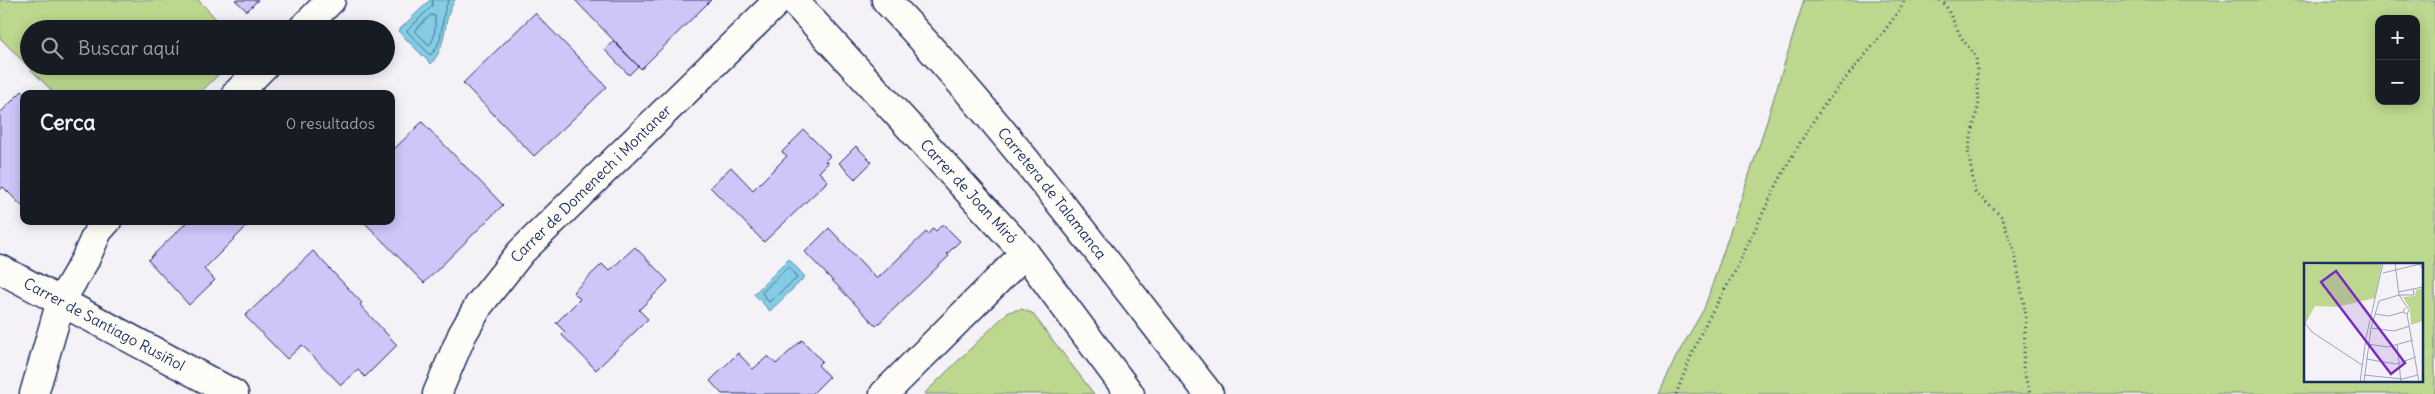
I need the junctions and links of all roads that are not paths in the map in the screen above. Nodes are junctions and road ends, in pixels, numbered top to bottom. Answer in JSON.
{"nodes":[{"id":1,"x":331,"y":0,"type":"edge"},
{"id":2,"x":779,"y":0,"type":"edge"},
{"id":3,"x":793,"y":0,"type":"edge"},
{"id":4,"x":886,"y":0,"type":"edge"},
{"id":5,"x":311,"y":20,"type":"edge"},
{"id":6,"x":255,"y":75,"type":"edge"},
{"id":7,"x":240,"y":90,"type":"edge"},
{"id":8,"x":103,"y":225,"type":"edge"},
{"id":9,"x":1025,"y":253,"type":"junction"},
{"id":10,"x":0,"y":269,"type":"edge"},
{"id":11,"x":61,"y":301,"type":"junction"},
{"id":12,"x":34,"y":394,"type":"edge"},
{"id":13,"x":234,"y":394,"type":"edge"},
{"id":14,"x":437,"y":394,"type":"edge"},
{"id":15,"x":884,"y":394,"type":"edge"},
{"id":16,"x":1130,"y":394,"type":"edge"},
{"id":17,"x":1209,"y":394,"type":"edge"}],
"edges":[{"from":1,"to":5,"type":"street"},
{"from":2,"to":14,"type":"street","name":"Carrer de Domenech i Montaner"},
{"from":3,"to":9,"type":"street","name":"Carrer de Joan Miró"},
{"from":4,"to":17,"type":"street","name":"Carretera de Talamanca"},
{"from":6,"to":7,"type":"street"},
{"from":8,"to":11,"type":"street"},
{"from":9,"to":15,"type":"street"},
{"from":9,"to":16,"type":"street","name":"Carrer de Joan Miró"},
{"from":10,"to":11,"type":"street","name":"Carrer de Santiago Rusiñol"},
{"from":11,"to":12,"type":"street"},
{"from":11,"to":13,"type":"street","name":"Carrer de Santiago Rusiñol"}]}
